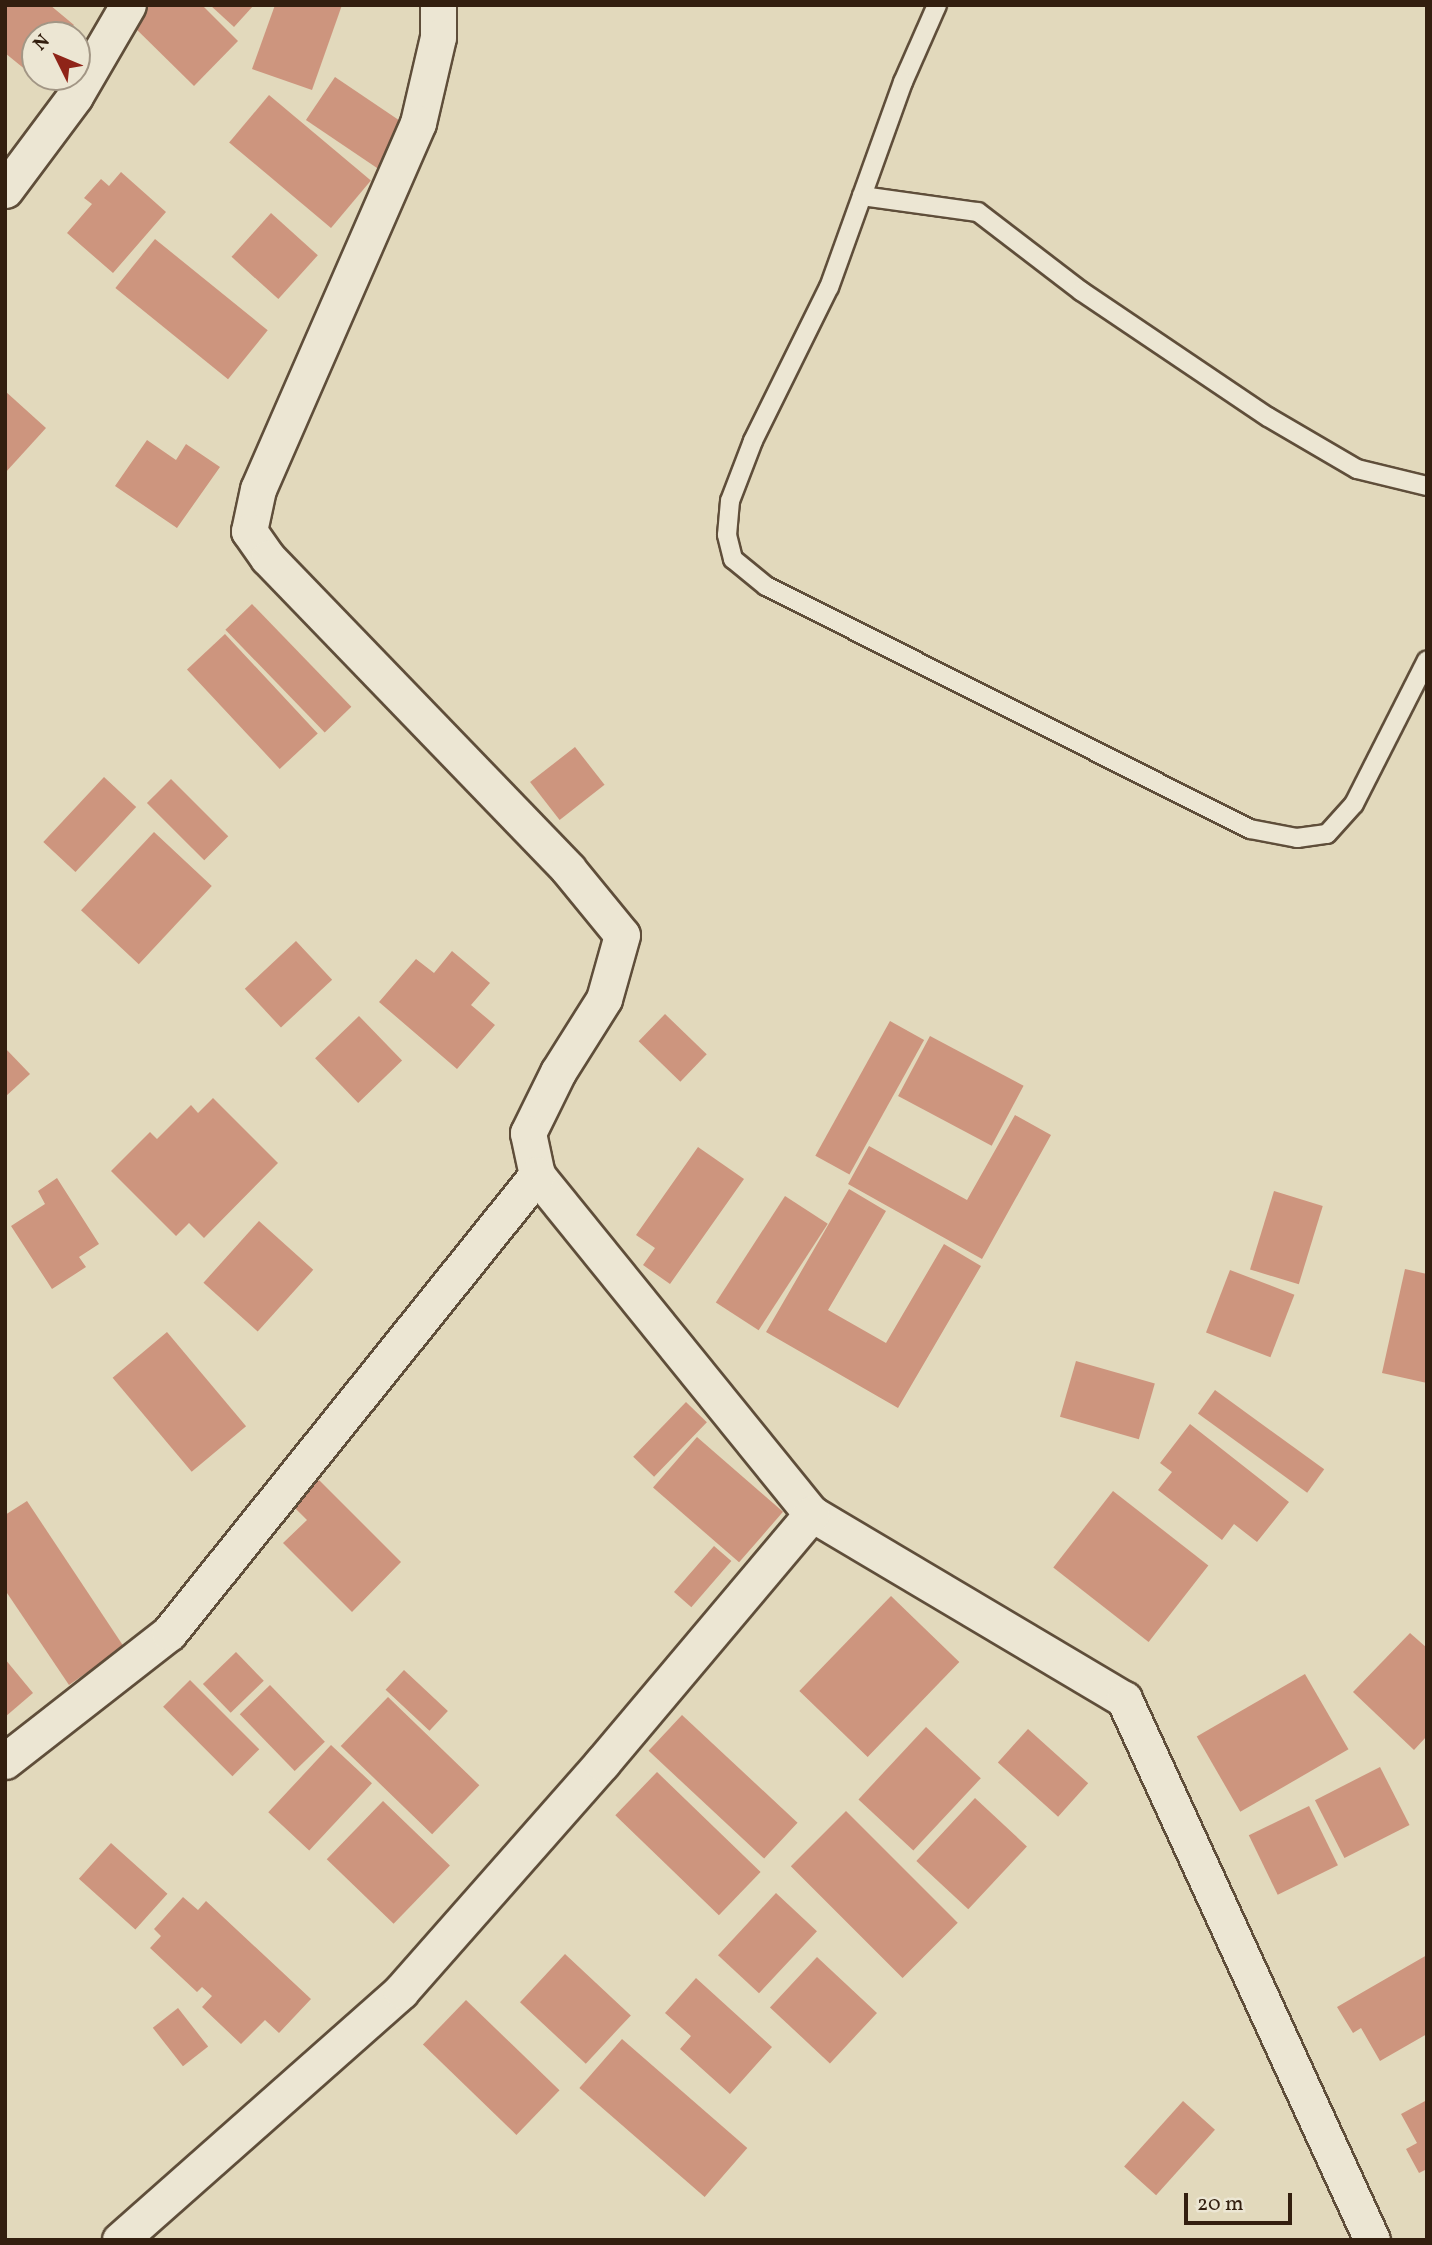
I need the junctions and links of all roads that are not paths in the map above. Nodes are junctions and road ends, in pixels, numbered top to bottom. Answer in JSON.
{"nodes":[{"id":1,"x":128,"y":5,"type":"edge"},
{"id":2,"x":438,"y":5,"type":"edge"},
{"id":3,"x":937,"y":5,"type":"edge"},
{"id":4,"x":5,"y":190,"type":"edge"},
{"id":5,"x":862,"y":196,"type":"junction"},
{"id":6,"x":1427,"y":486,"type":"edge"},
{"id":7,"x":1427,"y":660,"type":"edge"},
{"id":8,"x":537,"y":1175,"type":"junction"},
{"id":9,"x":812,"y":1514,"type":"junction"},
{"id":10,"x":5,"y":1761,"type":"edge"},
{"id":11,"x":120,"y":2240,"type":"edge"},
{"id":12,"x":1372,"y":2240,"type":"edge"}],
"edges":[{"from":1,"to":4,"type":"street"},
{"from":2,"to":8,"type":"street"},
{"from":3,"to":5,"type":"lane"},
{"from":5,"to":6,"type":"lane"},
{"from":5,"to":7,"type":"lane"},
{"from":8,"to":9,"type":"street"},
{"from":8,"to":10,"type":"street"},
{"from":9,"to":11,"type":"street"},
{"from":9,"to":12,"type":"street"}]}
